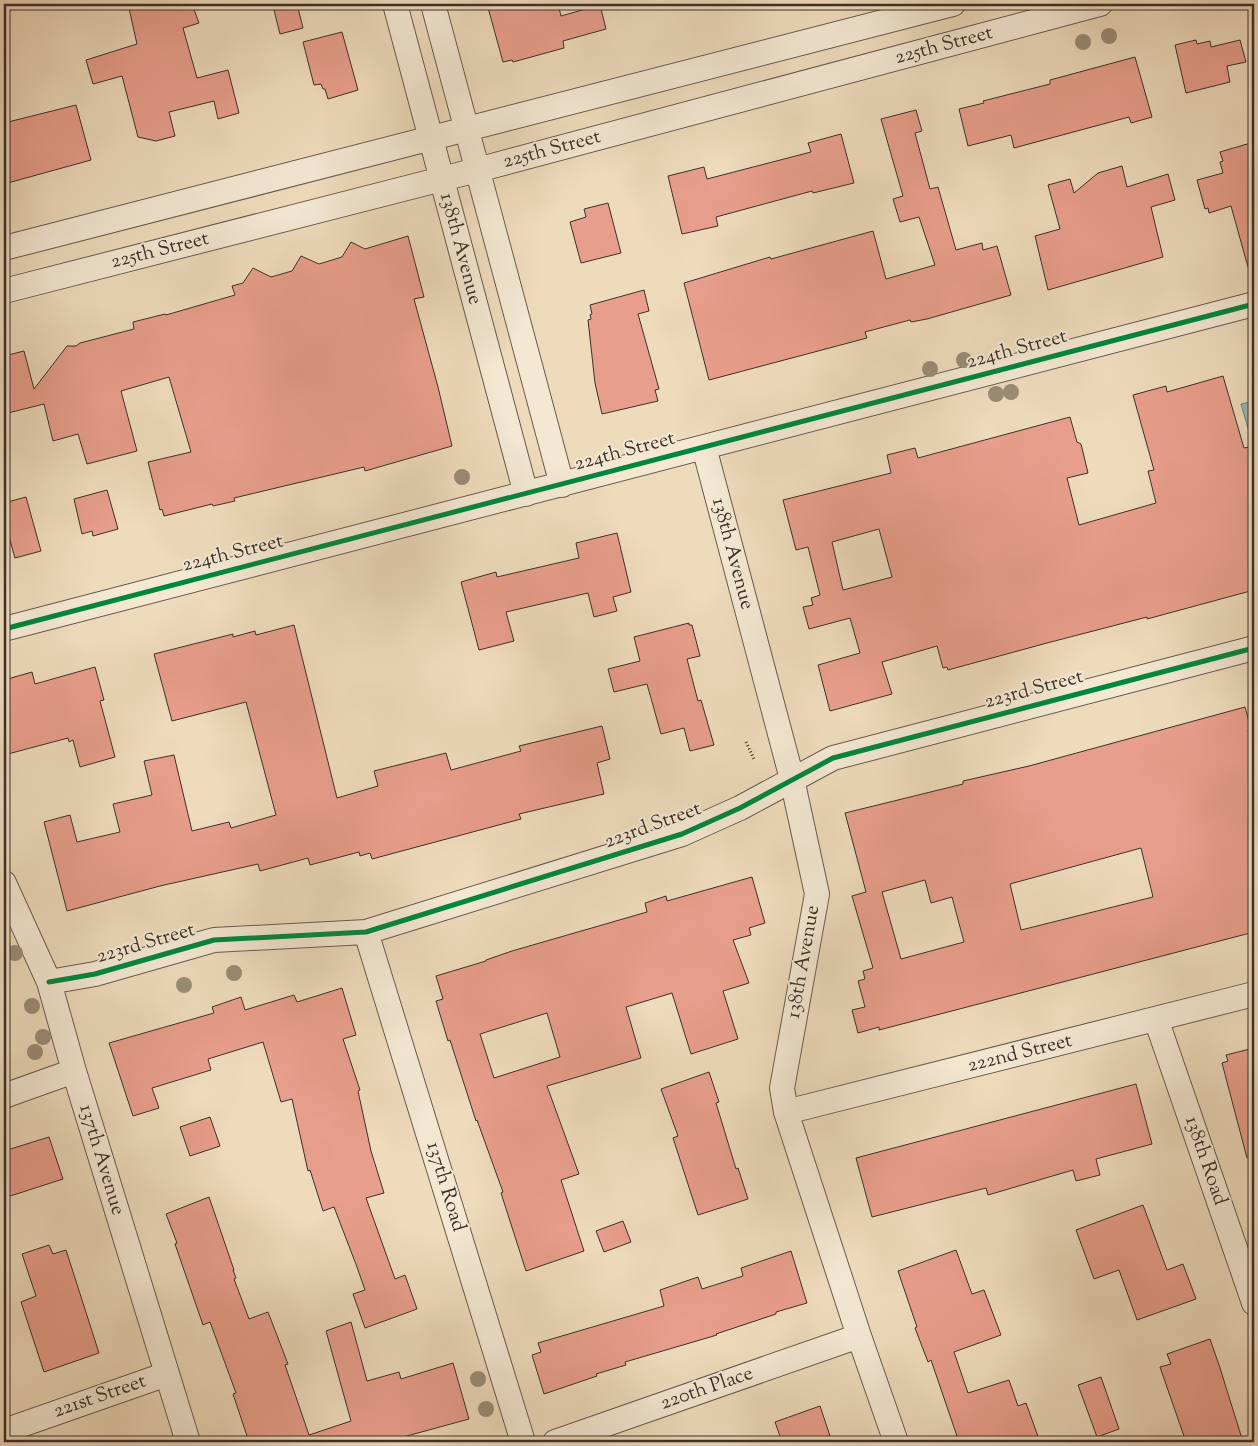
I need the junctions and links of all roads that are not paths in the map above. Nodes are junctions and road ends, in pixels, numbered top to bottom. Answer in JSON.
{"nodes":[{"id":1,"x":395,"y":4,"type":"edge"},
{"id":2,"x":433,"y":4,"type":"edge"},
{"id":3,"x":953,"y":4,"type":"edge"},
{"id":4,"x":1100,"y":4,"type":"edge"},
{"id":5,"x":466,"y":128,"type":"junction"},
{"id":6,"x":431,"y":139,"type":"junction"},
{"id":7,"x":477,"y":170,"type":"junction"},
{"id":8,"x":442,"y":179,"type":"junction"},
{"id":9,"x":4,"y":248,"type":"edge"},
{"id":10,"x":4,"y":291,"type":"edge"},
{"id":11,"x":1254,"y":304,"type":"edge"},
{"id":12,"x":704,"y":447,"type":"junction"},
{"id":13,"x":562,"y":484,"type":"junction"},
{"id":14,"x":526,"y":494,"type":"junction"},
{"id":15,"x":4,"y":628,"type":"edge"},
{"id":16,"x":1254,"y":648,"type":"edge"},
{"id":17,"x":792,"y":780,"type":"junction"},
{"id":18,"x":4,"y":883,"type":"edge"},
{"id":19,"x":366,"y":932,"type":"junction"},
{"id":20,"x":49,"y":982,"type":"junction"},
{"id":21,"x":1254,"y":994,"type":"edge"},
{"id":22,"x":1156,"y":1019,"type":"junction"},
{"id":23,"x":74,"y":1072,"type":"junction"},
{"id":24,"x":4,"y":1096,"type":"edge"},
{"id":25,"x":786,"y":1112,"type":"junction"},
{"id":26,"x":1254,"y":1303,"type":"edge"},
{"id":27,"x":859,"y":1336,"type":"junction"},
{"id":28,"x":167,"y":1374,"type":"junction"},
{"id":29,"x":4,"y":1431,"type":"edge"},
{"id":30,"x":188,"y":1442,"type":"edge"},
{"id":31,"x":523,"y":1442,"type":"edge"},
{"id":32,"x":555,"y":1442,"type":"edge"},
{"id":33,"x":896,"y":1442,"type":"edge"}],
"edges":[{"from":1,"to":6,"type":"street","name":"138th Avenue"},
{"from":2,"to":5,"type":"street","name":"138th Avenue"},
{"from":3,"to":5,"type":"street","name":"225th Street"},
{"from":4,"to":7,"type":"street","name":"225th Street"},
{"from":5,"to":6,"type":"street","name":"225th Street"},
{"from":5,"to":7,"type":"street","name":"138th Avenue"},
{"from":6,"to":8,"type":"street","name":"138th Avenue"},
{"from":6,"to":9,"type":"street","name":"225th Street"},
{"from":7,"to":8,"type":"street","name":"225th Street"},
{"from":7,"to":13,"type":"street","name":"138th Avenue"},
{"from":8,"to":10,"type":"street","name":"225th Street"},
{"from":8,"to":14,"type":"street","name":"138th Avenue"},
{"from":11,"to":12,"type":"street","name":"224th Street"},
{"from":12,"to":13,"type":"street","name":"224th Street"},
{"from":12,"to":17,"type":"street","name":"138th Avenue"},
{"from":13,"to":14,"type":"street","name":"224th Street"},
{"from":14,"to":15,"type":"street","name":"224th Street"},
{"from":16,"to":17,"type":"street","name":"223rd Street"},
{"from":17,"to":19,"type":"street","name":"223rd Street"},
{"from":17,"to":25,"type":"street","name":"138th Avenue"},
{"from":18,"to":20,"type":"street","name":"137th Avenue"},
{"from":19,"to":20,"type":"street","name":"223rd Street"},
{"from":19,"to":31,"type":"street","name":"137th Road"},
{"from":20,"to":23,"type":"street","name":"137th Avenue"},
{"from":21,"to":22,"type":"street","name":"222nd Street"},
{"from":22,"to":25,"type":"street","name":"222nd Street"},
{"from":22,"to":26,"type":"street","name":"138th Road"},
{"from":23,"to":24,"type":"street"},
{"from":23,"to":28,"type":"street","name":"137th Avenue"},
{"from":25,"to":27,"type":"street","name":"138th Avenue"},
{"from":27,"to":32,"type":"street","name":"220th Place"},
{"from":27,"to":33,"type":"street","name":"138th Avenue"},
{"from":28,"to":29,"type":"street","name":"221st Street"},
{"from":28,"to":30,"type":"street","name":"137th Avenue"}]}
